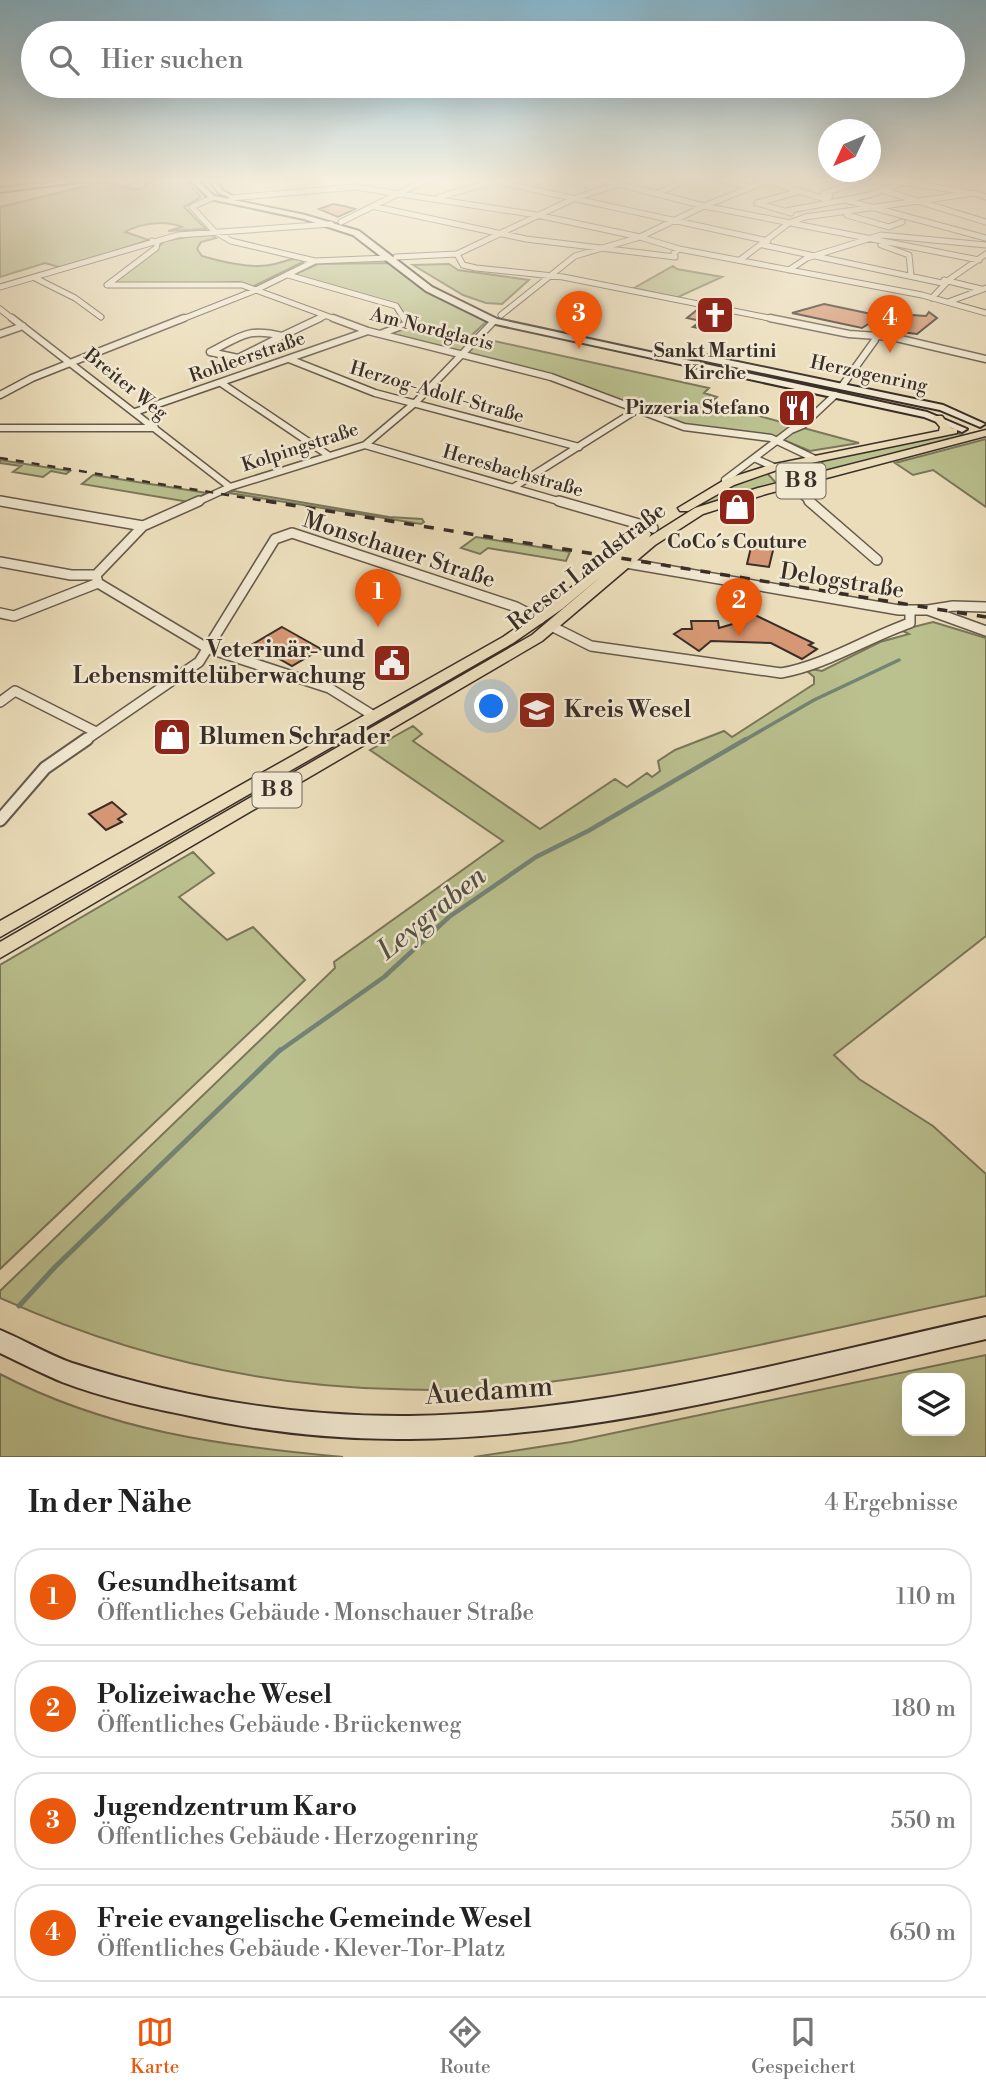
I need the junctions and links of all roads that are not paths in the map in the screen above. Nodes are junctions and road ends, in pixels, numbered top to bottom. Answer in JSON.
{"nodes":[{"id":1,"x":136,"y":247,"type":"edge"},
{"id":2,"x":156,"y":247,"type":"edge"},
{"id":3,"x":250,"y":247,"type":"edge"},
{"id":4,"x":374,"y":247,"type":"edge"},
{"id":5,"x":380,"y":247,"type":"edge"},
{"id":6,"x":477,"y":247,"type":"edge"},
{"id":7,"x":577,"y":247,"type":"edge"},
{"id":8,"x":604,"y":247,"type":"edge"},
{"id":9,"x":672,"y":247,"type":"edge"},
{"id":10,"x":759,"y":247,"type":"edge"},
{"id":11,"x":780,"y":247,"type":"edge"},
{"id":12,"x":841,"y":247,"type":"edge"},
{"id":13,"x":888,"y":247,"type":"edge"},
{"id":14,"x":914,"y":247,"type":"edge"},
{"id":15,"x":377,"y":249,"type":"junction"},
{"id":16,"x":679,"y":249,"type":"junction"},
{"id":17,"x":594,"y":250,"type":"junction"},
{"id":18,"x":986,"y":254,"type":"edge"},
{"id":19,"x":814,"y":256,"type":"junction"},
{"id":20,"x":457,"y":257,"type":"junction"},
{"id":21,"x":353,"y":259,"type":"junction"},
{"id":22,"x":395,"y":260,"type":"junction"},
{"id":23,"x":740,"y":260,"type":"junction"},
{"id":24,"x":979,"y":260,"type":"junction"},
{"id":25,"x":316,"y":261,"type":"junction"},
{"id":26,"x":327,"y":261,"type":"junction"},
{"id":27,"x":789,"y":270,"type":"junction"},
{"id":28,"x":288,"y":275,"type":"junction"},
{"id":29,"x":548,"y":275,"type":"junction"},
{"id":30,"x":911,"y":275,"type":"junction"},
{"id":31,"x":35,"y":278,"type":"junction"},
{"id":32,"x":943,"y":281,"type":"junction"},
{"id":33,"x":0,"y":287,"type":"edge"},
{"id":34,"x":984,"y":288,"type":"edge"},
{"id":35,"x":258,"y":290,"type":"junction"},
{"id":36,"x":932,"y":298,"type":"junction"},
{"id":37,"x":947,"y":302,"type":"junction"},
{"id":38,"x":0,"y":309,"type":"edge"},
{"id":39,"x":986,"y":313,"type":"edge"},
{"id":40,"x":325,"y":316,"type":"junction"},
{"id":41,"x":101,"y":317,"type":"dead end"},
{"id":42,"x":498,"y":318,"type":"junction"},
{"id":43,"x":23,"y":326,"type":"junction"},
{"id":44,"x":368,"y":331,"type":"junction"},
{"id":45,"x":0,"y":334,"type":"edge"},
{"id":46,"x":379,"y":334,"type":"junction"},
{"id":47,"x":282,"y":336,"type":"junction"},
{"id":48,"x":874,"y":336,"type":"junction"},
{"id":49,"x":986,"y":346,"type":"edge"},
{"id":50,"x":461,"y":356,"type":"junction"},
{"id":51,"x":977,"y":357,"type":"junction"},
{"id":52,"x":289,"y":359,"type":"junction"},
{"id":53,"x":986,"y":359,"type":"edge"},
{"id":54,"x":72,"y":362,"type":"junction"},
{"id":55,"x":220,"y":383,"type":"junction"},
{"id":56,"x":842,"y":386,"type":"junction"},
{"id":57,"x":0,"y":395,"type":"edge"},
{"id":58,"x":835,"y":395,"type":"junction"},
{"id":59,"x":412,"y":404,"type":"junction"},
{"id":60,"x":635,"y":411,"type":"junction"},
{"id":61,"x":135,"y":412,"type":"junction"},
{"id":62,"x":938,"y":418,"type":"junction"},
{"id":63,"x":0,"y":428,"type":"edge"},
{"id":64,"x":155,"y":428,"type":"junction"},
{"id":65,"x":962,"y":429,"type":"junction"},
{"id":66,"x":983,"y":430,"type":"edge"},
{"id":67,"x":943,"y":434,"type":"junction"},
{"id":68,"x":778,"y":440,"type":"junction"},
{"id":69,"x":365,"y":444,"type":"junction"},
{"id":70,"x":579,"y":447,"type":"junction"},
{"id":71,"x":328,"y":454,"type":"junction"},
{"id":72,"x":754,"y":458,"type":"junction"},
{"id":73,"x":813,"y":458,"type":"junction"},
{"id":74,"x":774,"y":467,"type":"junction"},
{"id":75,"x":726,"y":480,"type":"dead end"},
{"id":76,"x":790,"y":484,"type":"junction"},
{"id":77,"x":230,"y":487,"type":"junction"},
{"id":78,"x":514,"y":487,"type":"junction"},
{"id":79,"x":0,"y":501,"type":"edge"},
{"id":80,"x":143,"y":526,"type":"junction"},
{"id":81,"x":653,"y":528,"type":"junction"},
{"id":82,"x":610,"y":560,"type":"junction"},
{"id":83,"x":877,"y":560,"type":"dead end"},
{"id":84,"x":0,"y":562,"type":"edge"},
{"id":85,"x":626,"y":563,"type":"junction"},
{"id":86,"x":97,"y":579,"type":"junction"},
{"id":87,"x":986,"y":607,"type":"edge"},
{"id":88,"x":928,"y":610,"type":"junction"},
{"id":89,"x":910,"y":612,"type":"junction"},
{"id":90,"x":0,"y":613,"type":"edge"},
{"id":91,"x":546,"y":623,"type":"junction"},
{"id":92,"x":986,"y":631,"type":"edge"},
{"id":93,"x":207,"y":648,"type":"junction"},
{"id":94,"x":0,"y":702,"type":"edge"},
{"id":95,"x":374,"y":716,"type":"junction"},
{"id":96,"x":96,"y":732,"type":"junction"},
{"id":97,"x":0,"y":820,"type":"edge"},
{"id":98,"x":0,"y":930,"type":"edge"},
{"id":99,"x":0,"y":951,"type":"edge"},
{"id":100,"x":986,"y":1328,"type":"edge"},
{"id":101,"x":0,"y":1341,"type":"edge"}],
"edges":[{"from":1,"to":31,"type":"street"},
{"from":2,"to":35,"type":"street","name":"Am Nordglacis"},
{"from":3,"to":25,"type":"street"},
{"from":4,"to":15,"type":"main road"},
{"from":5,"to":22,"type":"main road"},
{"from":6,"to":20,"type":"street"},
{"from":7,"to":17,"type":"street"},
{"from":8,"to":17,"type":"street","name":"Kolpingstraße"},
{"from":9,"to":16,"type":"street"},
{"from":10,"to":23,"type":"street"},
{"from":11,"to":19,"type":"street"},
{"from":12,"to":19,"type":"street"},
{"from":13,"to":30,"type":"street"},
{"from":14,"to":24,"type":"street"},
{"from":15,"to":21,"type":"street"},
{"from":15,"to":22,"type":"main road"},
{"from":16,"to":17,"type":"street"},
{"from":16,"to":23,"type":"street"},
{"from":17,"to":29,"type":"street","name":"Kolpingstraße"},
{"from":18,"to":24,"type":"street"},
{"from":19,"to":27,"type":"street"},
{"from":19,"to":30,"type":"street"},
{"from":20,"to":22,"type":"street"},
{"from":20,"to":29,"type":"street"},
{"from":21,"to":22,"type":"street"},
{"from":21,"to":26,"type":"street"},
{"from":22,"to":26,"type":"street"},
{"from":22,"to":42,"type":"main road"},
{"from":23,"to":27,"type":"street"},
{"from":24,"to":32,"type":"street"},
{"from":25,"to":26,"type":"street"},
{"from":25,"to":28,"type":"street"},
{"from":27,"to":36,"type":"street"},
{"from":28,"to":35,"type":"street"},
{"from":28,"to":46,"type":"street"},
{"from":29,"to":42,"type":"street","name":"Kolpingstraße"},
{"from":29,"to":48,"type":"street"},
{"from":30,"to":32,"type":"street"},
{"from":31,"to":33,"type":"street"},
{"from":31,"to":41,"type":"street"},
{"from":32,"to":34,"type":"street"},
{"from":32,"to":36,"type":"street"},
{"from":34,"to":37,"type":"street"},
{"from":35,"to":40,"type":"street","name":"Am Nordglacis"},
{"from":35,"to":54,"type":"street"},
{"from":36,"to":37,"type":"street"},
{"from":37,"to":39,"type":"street"},
{"from":38,"to":43,"type":"street","name":"Breiter Weg"},
{"from":40,"to":44,"type":"street","name":"Am Nordglacis"},
{"from":40,"to":47,"type":"street"},
{"from":42,"to":50,"type":"street","name":"Kolpingstraße"},
{"from":42,"to":56,"type":"main road","name":"Herzogenring"},
{"from":42,"to":58,"type":"main road","name":"Herzogenring"},
{"from":43,"to":45,"type":"street"},
{"from":43,"to":54,"type":"street","name":"Breiter Weg"},
{"from":44,"to":46,"type":"street","name":"Am Nordglacis"},
{"from":44,"to":52,"type":"street","name":"Rohleerstraße"},
{"from":46,"to":50,"type":"street","name":"Am Nordglacis"},
{"from":47,"to":47,"type":"street"},
{"from":48,"to":51,"type":"street"},
{"from":48,"to":56,"type":"street"},
{"from":49,"to":51,"type":"street"},
{"from":50,"to":59,"type":"street","name":"Kolpingstraße"},
{"from":50,"to":60,"type":"street","name":"Am Nordglacis"},
{"from":51,"to":53,"type":"street"},
{"from":52,"to":55,"type":"street","name":"Rohleerstraße"},
{"from":52,"to":59,"type":"street","name":"Herzog-Adolf-Straße"},
{"from":54,"to":57,"type":"street"},
{"from":54,"to":61,"type":"street","name":"Breiter Weg"},
{"from":55,"to":61,"type":"street","name":"Rohleerstraße"},
{"from":55,"to":71,"type":"street"},
{"from":56,"to":58,"type":"main road"},
{"from":56,"to":66,"type":"main road","name":"Herzogenring"},
{"from":58,"to":62,"type":"main road","name":"Herzogenring"},
{"from":58,"to":68,"type":"street"},
{"from":59,"to":69,"type":"street","name":"Kolpingstraße"},
{"from":59,"to":70,"type":"street","name":"Herzog-Adolf-Straße"},
{"from":60,"to":68,"type":"street","name":"Am Nordglacis"},
{"from":60,"to":70,"type":"street"},
{"from":61,"to":64,"type":"street","name":"Breiter Weg"},
{"from":62,"to":65,"type":"main road","name":"Herzogenring"},
{"from":62,"to":67,"type":"main road"},
{"from":63,"to":64,"type":"street"},
{"from":64,"to":77,"type":"street","name":"Breiter Weg"},
{"from":65,"to":66,"type":"main road"},
{"from":65,"to":67,"type":"main road","name":"Reeser Landstraße","number":"B 8"},
{"from":66,"to":76,"type":"main road","name":"Reeser Landstraße","number":"B 8"},
{"from":67,"to":73,"type":"main road","name":"Reeser Landstraße","number":"B 8"},
{"from":68,"to":72,"type":"street"},
{"from":68,"to":73,"type":"street","name":"Am Nordglacis"},
{"from":69,"to":71,"type":"street","name":"Kolpingstraße"},
{"from":69,"to":78,"type":"street","name":"Heresbachstraße"},
{"from":70,"to":78,"type":"street"},
{"from":71,"to":77,"type":"street","name":"Kolpingstraße"},
{"from":72,"to":74,"type":"street"},
{"from":72,"to":75,"type":"street"},
{"from":73,"to":74,"type":"main road","name":"Reeser Landstraße","number":"B 8"},
{"from":74,"to":76,"type":"main road"},
{"from":74,"to":81,"type":"main road","name":"Reeser Landstraße","number":"B 8"},
{"from":76,"to":83,"type":"street"},
{"from":76,"to":85,"type":"main road","name":"Reeser Landstraße","number":"B 8"},
{"from":77,"to":80,"type":"street","name":"Kolpingstraße"},
{"from":78,"to":81,"type":"street","name":"Heresbachstraße"},
{"from":79,"to":80,"type":"street"},
{"from":80,"to":86,"type":"street","name":"Kolpingstraße"},
{"from":81,"to":82,"type":"main road","name":"Reeser Landstraße","number":"B 8"},
{"from":82,"to":85,"type":"main road"},
{"from":82,"to":91,"type":"main road","name":"Reeser Landstraße","number":"B 8"},
{"from":84,"to":86,"type":"street"},
{"from":85,"to":89,"type":"street","name":"Delogstraße"},
{"from":85,"to":91,"type":"main road","name":"Reeser Landstraße","number":"B 8"},
{"from":86,"to":90,"type":"street"},
{"from":86,"to":93,"type":"street"},
{"from":87,"to":88,"type":"street","name":"Delogstraße"},
{"from":88,"to":89,"type":"street","name":"Delogstraße"},
{"from":88,"to":92,"type":"street","name":"Delogstraße"},
{"from":89,"to":91,"type":"street","name":"Monschauer Straße"},
{"from":91,"to":93,"type":"street","name":"Monschauer Straße"},
{"from":91,"to":95,"type":"main road","name":"Reeser Landstraße","number":"B 8"},
{"from":91,"to":99,"type":"main road","name":"Reeser Landstraße","number":"B 8"},
{"from":93,"to":95,"type":"street"},
{"from":93,"to":96,"type":"street"},
{"from":94,"to":96,"type":"street"},
{"from":95,"to":98,"type":"main road","name":"Reeser Landstraße","number":"B 8"},
{"from":96,"to":97,"type":"street"},
{"from":100,"to":101,"type":"main road","name":"Auedamm"}]}
